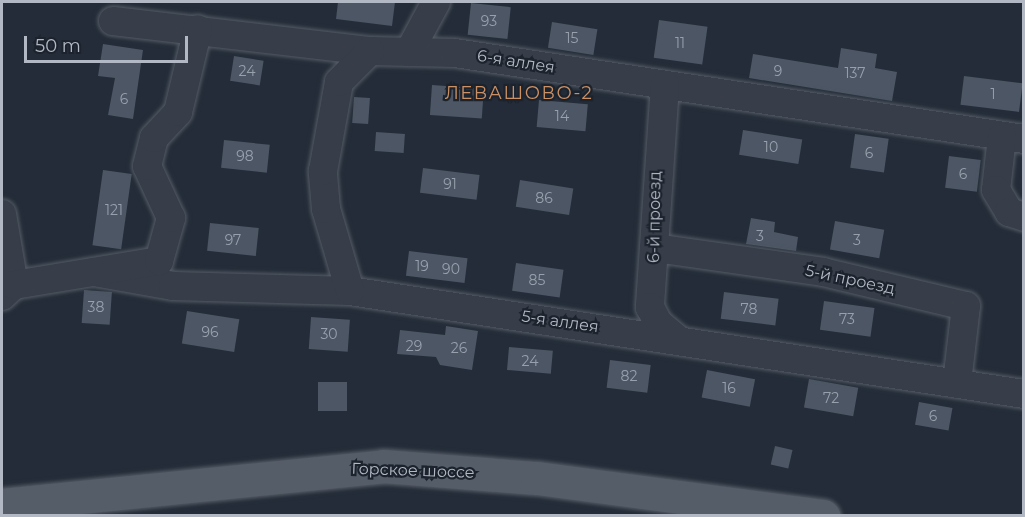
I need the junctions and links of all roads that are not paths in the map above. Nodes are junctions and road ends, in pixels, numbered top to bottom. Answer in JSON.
{"nodes":[{"id":1,"x":436,"y":2,"type":"edge"},
{"id":2,"x":113,"y":21,"type":"dead end"},
{"id":3,"x":198,"y":29,"type":"junction"},
{"id":4,"x":370,"y":51,"type":"junction"},
{"id":5,"x":409,"y":52,"type":"junction"},
{"id":6,"x":665,"y":85,"type":"junction"},
{"id":7,"x":1013,"y":138,"type":"edge"},
{"id":8,"x":2,"y":214,"type":"edge"},
{"id":9,"x":1023,"y":217,"type":"edge"},
{"id":10,"x":655,"y":248,"type":"junction"},
{"id":11,"x":94,"y":272,"type":"junction"},
{"id":12,"x":8,"y":290,"type":"edge"},
{"id":13,"x":350,"y":291,"type":"junction"},
{"id":14,"x":677,"y":339,"type":"junction"},
{"id":15,"x":957,"y":383,"type":"junction"},
{"id":16,"x":1023,"y":394,"type":"edge"},
{"id":17,"x":2,"y":505,"type":"edge"},
{"id":18,"x":46,"y":509,"type":"edge"},
{"id":19,"x":823,"y":516,"type":"edge"}],
"edges":[{"from":1,"to":5,"type":"street"},
{"from":2,"to":3,"type":"street","name":"6-я аллея"},
{"from":3,"to":4,"type":"street","name":"6-я аллея"},
{"from":3,"to":11,"type":"street"},
{"from":4,"to":5,"type":"street","name":"6-я аллея"},
{"from":4,"to":13,"type":"street"},
{"from":5,"to":6,"type":"street","name":"6-я аллея"},
{"from":6,"to":7,"type":"street","name":"6-я аллея"},
{"from":6,"to":10,"type":"street","name":"6-й проезд"},
{"from":7,"to":9,"type":"street"},
{"from":8,"to":12,"type":"street"},
{"from":10,"to":14,"type":"street","name":"6-й проезд"},
{"from":10,"to":15,"type":"street","name":"5-й проезд"},
{"from":11,"to":12,"type":"street"},
{"from":11,"to":13,"type":"street","name":"5-я аллея"},
{"from":13,"to":14,"type":"street","name":"5-я аллея"},
{"from":14,"to":15,"type":"street","name":"5-я аллея"},
{"from":15,"to":16,"type":"street","name":"5-я аллея"},
{"from":17,"to":18,"type":"main road","name":"Горское шоссе"},
{"from":18,"to":19,"type":"main road","name":"Горское шоссе"}]}
